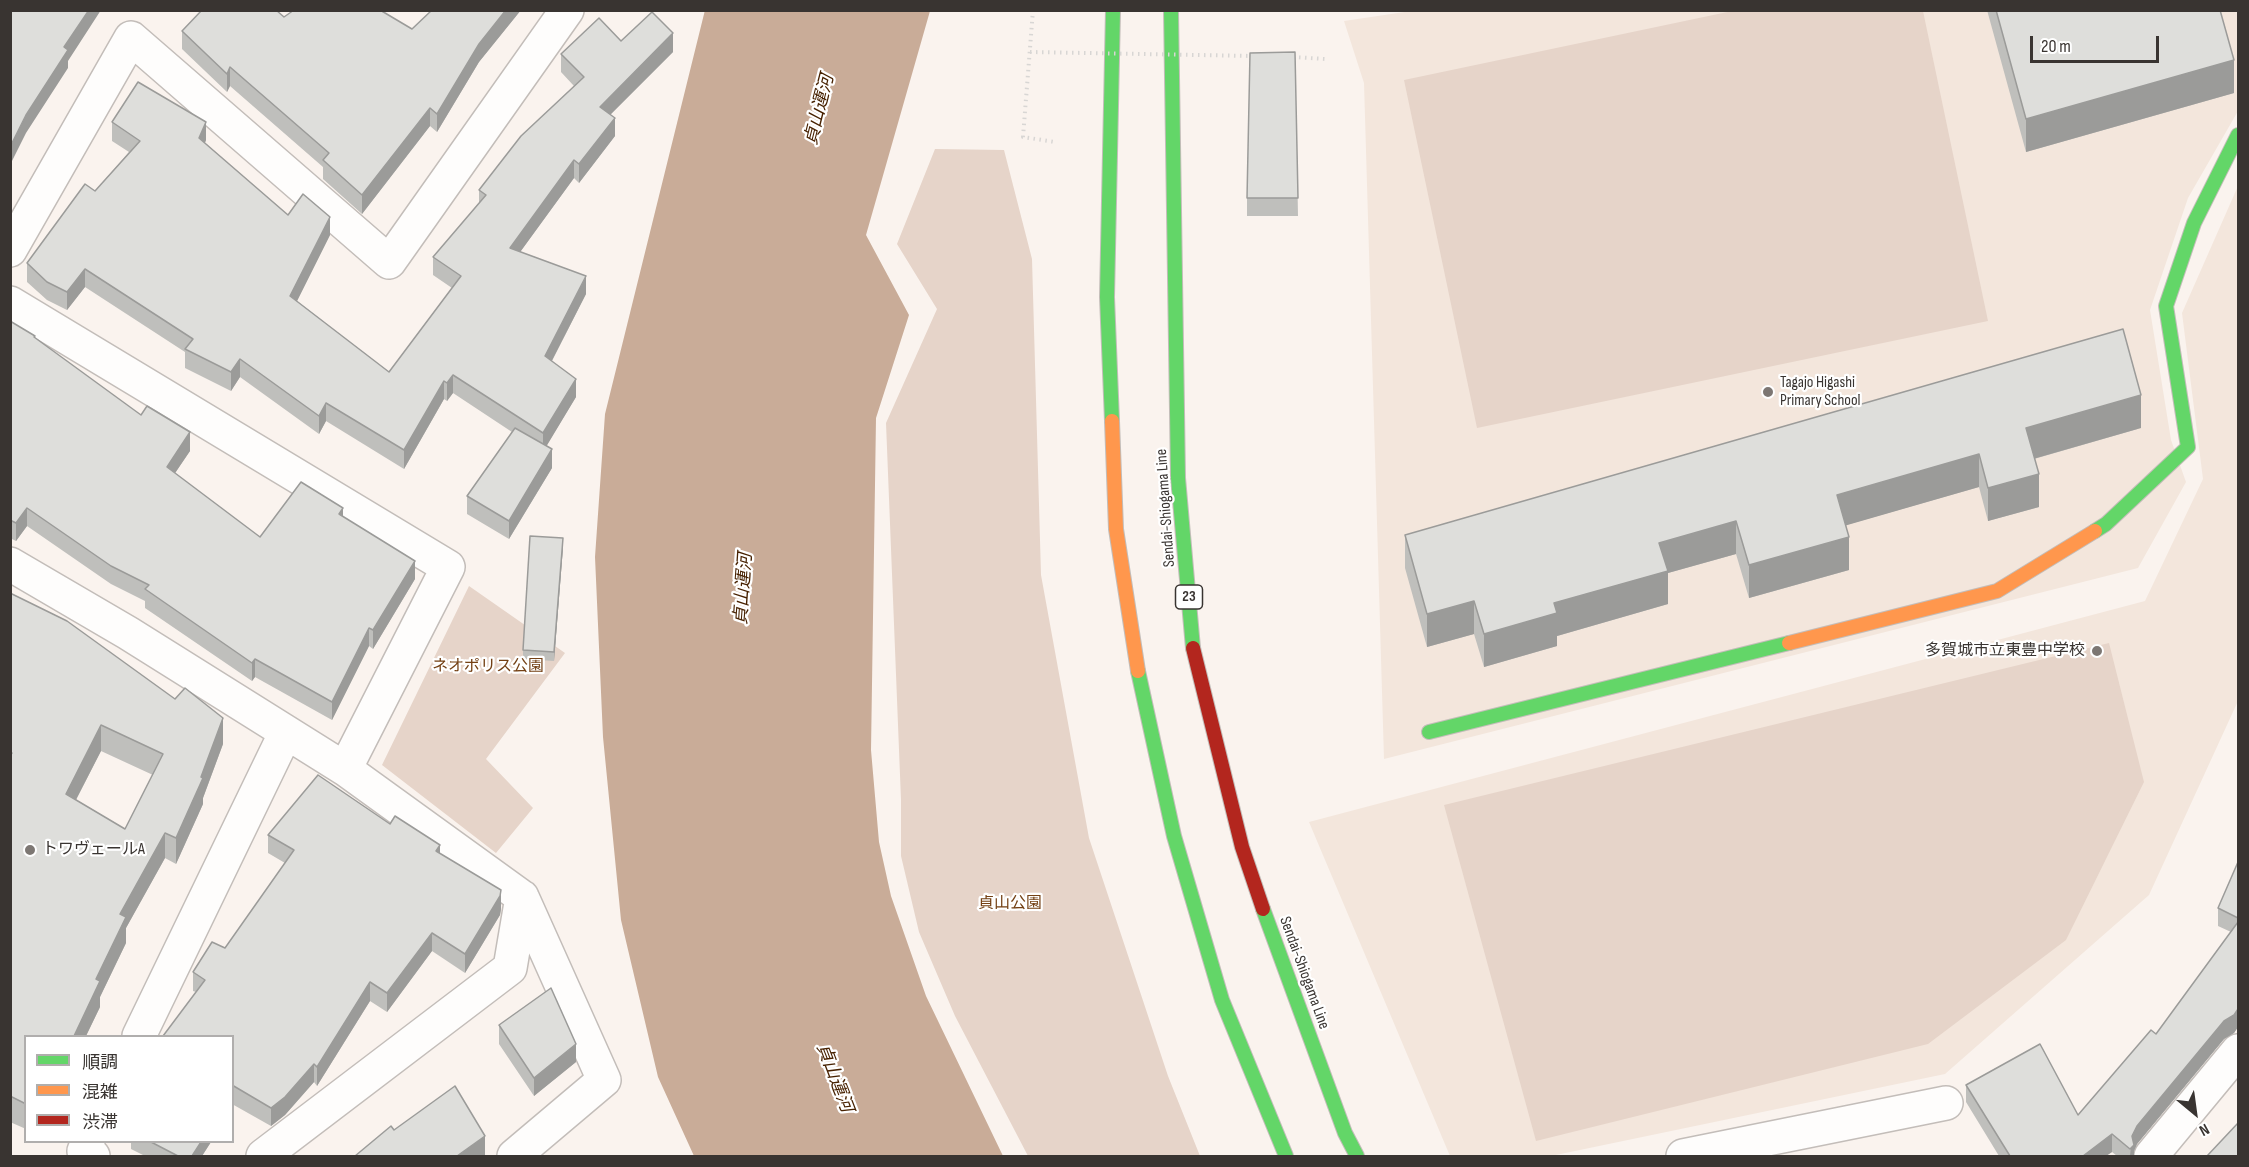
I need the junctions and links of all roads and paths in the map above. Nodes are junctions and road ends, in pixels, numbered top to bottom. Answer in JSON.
{"nodes":[{"id":1,"x":567,"y":10,"type":"edge"},
{"id":2,"x":1033,"y":10,"type":"edge"},
{"id":3,"x":1113,"y":10,"type":"edge"},
{"id":4,"x":1171,"y":10,"type":"edge"},
{"id":5,"x":1030,"y":52,"type":"junction"},
{"id":6,"x":1254,"y":56,"type":"edge"},
{"id":7,"x":1290,"y":57,"type":"edge"},
{"id":8,"x":1325,"y":59,"type":"dead end"},
{"id":9,"x":2238,"y":135,"type":"edge"},
{"id":10,"x":1055,"y":142,"type":"dead end"},
{"id":11,"x":10,"y":250,"type":"edge"},
{"id":12,"x":10,"y":303,"type":"edge"},
{"id":13,"x":10,"y":564,"type":"edge"},
{"id":14,"x":286,"y":732,"type":"junction"},
{"id":15,"x":1429,"y":732,"type":"dead end"},
{"id":16,"x":345,"y":769,"type":"junction"},
{"id":17,"x":522,"y":897,"type":"junction"},
{"id":18,"x":139,"y":1035,"type":"edge"},
{"id":19,"x":2238,"y":1051,"type":"edge"},
{"id":20,"x":1946,"y":1103,"type":"dead end"},
{"id":21,"x":88,"y":1143,"type":"edge"},
{"id":22,"x":93,"y":1156,"type":"edge"},
{"id":23,"x":263,"y":1156,"type":"edge"},
{"id":24,"x":514,"y":1156,"type":"edge"},
{"id":25,"x":1286,"y":1156,"type":"edge"},
{"id":26,"x":1357,"y":1156,"type":"edge"},
{"id":27,"x":1683,"y":1156,"type":"edge"},
{"id":28,"x":2151,"y":1156,"type":"edge"}],
"edges":[{"from":1,"to":11,"type":"street"},
{"from":2,"to":5,"type":"path"},
{"from":3,"to":25,"type":"main road"},
{"from":4,"to":26,"type":"main road","name":"Sendai-Shiogama Line","number":"23"},
{"from":5,"to":6,"type":"path","bridge":true},
{"from":5,"to":10,"type":"path"},
{"from":7,"to":8,"type":"path"},
{"from":9,"to":15,"type":"main road"},
{"from":12,"to":16,"type":"street"},
{"from":13,"to":14,"type":"street"},
{"from":14,"to":16,"type":"street"},
{"from":14,"to":18,"type":"street"},
{"from":16,"to":17,"type":"street"},
{"from":17,"to":23,"type":"street"},
{"from":17,"to":24,"type":"street"},
{"from":19,"to":28,"type":"street"},
{"from":20,"to":27,"type":"street"},
{"from":21,"to":22,"type":"street"}]}
